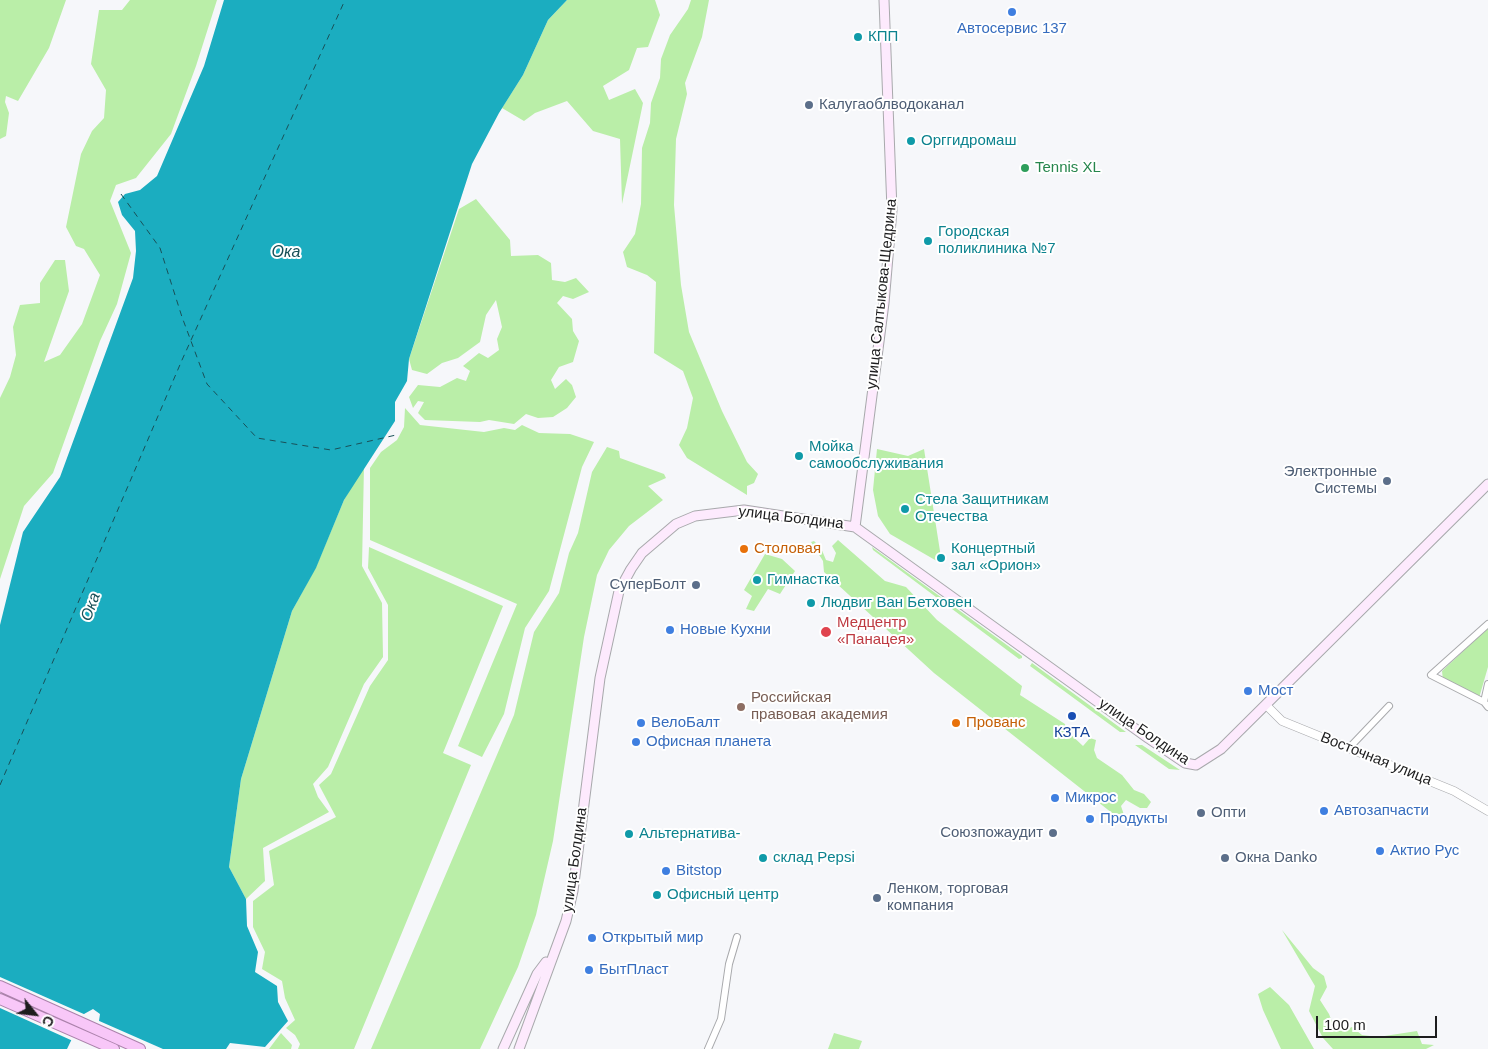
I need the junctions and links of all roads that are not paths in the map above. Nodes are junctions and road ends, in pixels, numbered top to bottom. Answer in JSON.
{"nodes":[{"id":1,"x":884,"y":0,"type":"edge"},
{"id":2,"x":1488,"y":484,"type":"edge"},
{"id":3,"x":855,"y":526,"type":"junction"},
{"id":4,"x":1488,"y":624,"type":"edge"},
{"id":5,"x":1488,"y":684,"type":"edge"},
{"id":6,"x":1266,"y":704,"type":"junction"},
{"id":7,"x":1486,"y":704,"type":"edge"},
{"id":8,"x":1390,"y":706,"type":"dead end"},
{"id":9,"x":1349,"y":748,"type":"junction"},
{"id":10,"x":1488,"y":811,"type":"edge"},
{"id":11,"x":737,"y":937,"type":"dead end"},
{"id":12,"x":553,"y":952,"type":"junction"},
{"id":13,"x":0,"y":986,"type":"edge"},
{"id":14,"x":0,"y":999,"type":"edge"},
{"id":15,"x":114,"y":1049,"type":"edge"},
{"id":16,"x":140,"y":1049,"type":"edge"},
{"id":17,"x":503,"y":1049,"type":"edge"},
{"id":18,"x":519,"y":1049,"type":"edge"},
{"id":19,"x":708,"y":1049,"type":"edge"}],
"edges":[{"from":1,"to":3,"type":"main road","name":"улица Салтыкова-Щедрина"},
{"from":2,"to":6,"type":"main road","name":"улица Болдина"},
{"from":3,"to":6,"type":"main road","name":"улица Болдина"},
{"from":3,"to":12,"type":"main road","name":"улица Болдина"},
{"from":4,"to":7,"type":"street"},
{"from":5,"to":7,"type":"street"},
{"from":6,"to":9,"type":"street","name":"Восточная улица"},
{"from":8,"to":9,"type":"street"},
{"from":9,"to":10,"type":"street","name":"Восточная улица"},
{"from":11,"to":19,"type":"street"},
{"from":12,"to":17,"type":"main road"},
{"from":12,"to":18,"type":"main road","name":"улица Болдина"},
{"from":13,"to":16,"type":"highway"},
{"from":14,"to":15,"type":"highway"}]}
